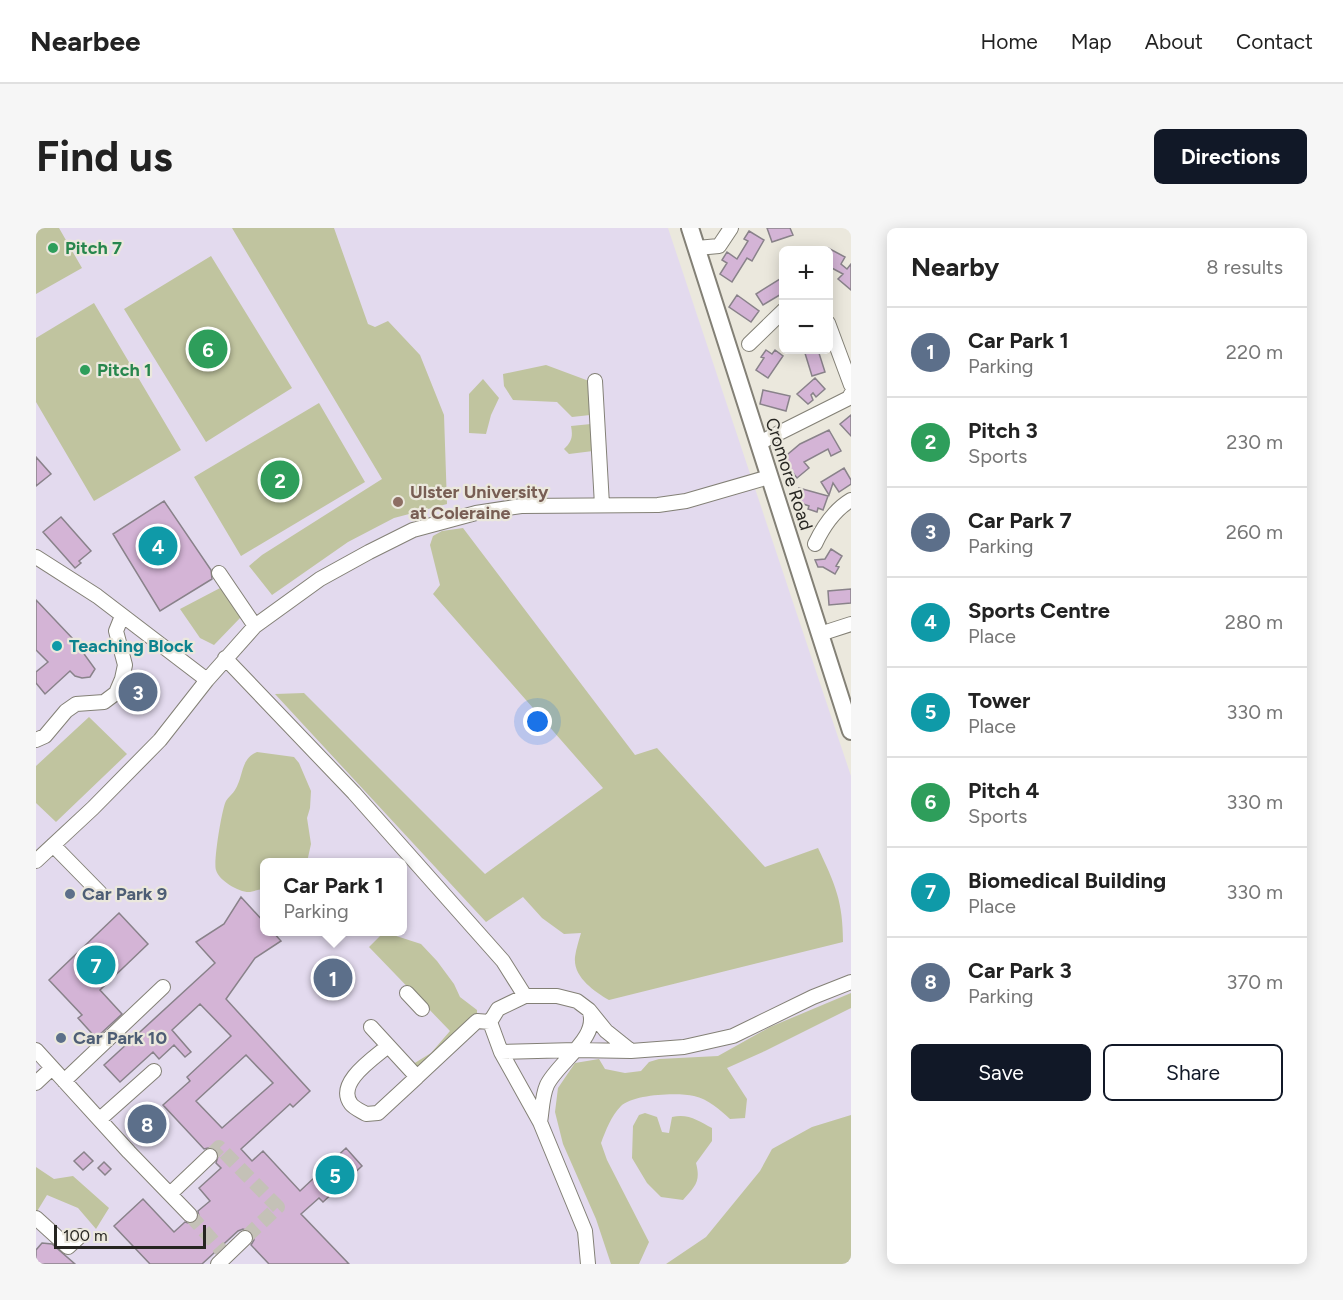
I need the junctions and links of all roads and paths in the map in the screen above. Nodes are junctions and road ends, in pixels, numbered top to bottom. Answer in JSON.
{"nodes":[{"id":1,"x":690,"y":228,"type":"edge"},
{"id":2,"x":731,"y":228,"type":"edge"},
{"id":3,"x":697,"y":248,"type":"junction"},
{"id":4,"x":779,"y":314,"type":"edge"},
{"id":5,"x":833,"y":336,"type":"edge"},
{"id":6,"x":750,"y":344,"type":"dead end"},
{"id":7,"x":595,"y":381,"type":"dead end"},
{"id":8,"x":851,"y":385,"type":"edge"},
{"id":9,"x":851,"y":394,"type":"edge"},
{"id":10,"x":759,"y":443,"type":"junction"},
{"id":11,"x":769,"y":477,"type":"junction"},
{"id":12,"x":851,"y":500,"type":"edge"},
{"id":13,"x":602,"y":505,"type":"junction"},
{"id":14,"x":814,"y":544,"type":"dead end"},
{"id":15,"x":36,"y":557,"type":"edge"},
{"id":16,"x":219,"y":573,"type":"dead end"},
{"id":17,"x":122,"y":616,"type":"junction"},
{"id":18,"x":851,"y":624,"type":"edge"},
{"id":19,"x":255,"y":626,"type":"junction"},
{"id":20,"x":820,"y":634,"type":"junction"},
{"id":21,"x":225,"y":658,"type":"junction"},
{"id":22,"x":207,"y":680,"type":"junction"},
{"id":23,"x":851,"y":731,"type":"edge"},
{"id":24,"x":36,"y":740,"type":"edge"},
{"id":25,"x":53,"y":845,"type":"junction"},
{"id":26,"x":36,"y":861,"type":"edge"},
{"id":27,"x":100,"y":893,"type":"dead end"},
{"id":28,"x":851,"y":982,"type":"edge"},
{"id":29,"x":164,"y":987,"type":"dead end"},
{"id":30,"x":407,"y":993,"type":"dead end"},
{"id":31,"x":525,"y":996,"type":"junction"},
{"id":32,"x":422,"y":1010,"type":"dead end"},
{"id":33,"x":589,"y":1010,"type":"junction"},
{"id":34,"x":490,"y":1022,"type":"junction"},
{"id":35,"x":371,"y":1027,"type":"dead end"},
{"id":36,"x":388,"y":1047,"type":"junction"},
{"id":37,"x":36,"y":1050,"type":"edge"},
{"id":38,"x":576,"y":1050,"type":"junction"},
{"id":39,"x":631,"y":1051,"type":"junction"},
{"id":40,"x":501,"y":1052,"type":"junction"},
{"id":41,"x":52,"y":1068,"type":"junction"},
{"id":42,"x":154,"y":1071,"type":"dead end"},
{"id":43,"x":417,"y":1077,"type":"junction"},
{"id":44,"x":64,"y":1081,"type":"junction"},
{"id":45,"x":36,"y":1083,"type":"edge"},
{"id":46,"x":100,"y":1119,"type":"junction"},
{"id":47,"x":540,"y":1122,"type":"junction"},
{"id":48,"x":210,"y":1156,"type":"dead end"},
{"id":49,"x":170,"y":1194,"type":"junction"},
{"id":50,"x":190,"y":1215,"type":"tunnel mouth"},
{"id":51,"x":36,"y":1218,"type":"edge"},
{"id":52,"x":80,"y":1236,"type":"dead end"},
{"id":53,"x":245,"y":1238,"type":"tunnel mouth"},
{"id":54,"x":225,"y":1258,"type":"edge"},
{"id":55,"x":591,"y":1262,"type":"edge"}],
"edges":[{"from":1,"to":3,"type":"main road","name":"Cromore Road"},
{"from":2,"to":3,"type":"street"},
{"from":3,"to":10,"type":"main road","name":"Cromore Road"},
{"from":4,"to":6,"type":"street"},
{"from":5,"to":8,"type":"street"},
{"from":7,"to":13,"type":"street"},
{"from":9,"to":10,"type":"street"},
{"from":10,"to":11,"type":"main road","name":"Cromore Road"},
{"from":11,"to":13,"type":"street"},
{"from":11,"to":20,"type":"main road","name":"Cromore Road"},
{"from":12,"to":14,"type":"street"},
{"from":13,"to":19,"type":"street"},
{"from":15,"to":17,"type":"street"},
{"from":16,"to":19,"type":"street"},
{"from":17,"to":22,"type":"street"},
{"from":17,"to":24,"type":"street"},
{"from":18,"to":20,"type":"street"},
{"from":19,"to":21,"type":"street"},
{"from":20,"to":23,"type":"main road","name":"Cromore Road"},
{"from":21,"to":22,"type":"street"},
{"from":21,"to":31,"type":"street"},
{"from":22,"to":25,"type":"street"},
{"from":25,"to":26,"type":"street"},
{"from":25,"to":27,"type":"street"},
{"from":28,"to":39,"type":"street"},
{"from":29,"to":44,"type":"street"},
{"from":30,"to":32,"type":"street"},
{"from":31,"to":33,"type":"street"},
{"from":31,"to":34,"type":"street"},
{"from":33,"to":38,"type":"street"},
{"from":33,"to":39,"type":"street"},
{"from":34,"to":40,"type":"street"},
{"from":34,"to":43,"type":"street"},
{"from":35,"to":36,"type":"street"},
{"from":36,"to":43,"type":"street"},
{"from":36,"to":43,"type":"street"},
{"from":37,"to":41,"type":"street"},
{"from":38,"to":39,"type":"street"},
{"from":38,"to":40,"type":"street"},
{"from":38,"to":47,"type":"street"},
{"from":40,"to":47,"type":"street"},
{"from":41,"to":44,"type":"street"},
{"from":41,"to":45,"type":"street"},
{"from":42,"to":46,"type":"street"},
{"from":44,"to":46,"type":"street"},
{"from":46,"to":49,"type":"street"},
{"from":47,"to":55,"type":"street"},
{"from":48,"to":49,"type":"street"},
{"from":49,"to":50,"type":"street"},
{"from":51,"to":52,"type":"street"},
{"from":53,"to":54,"type":"street"}]}
